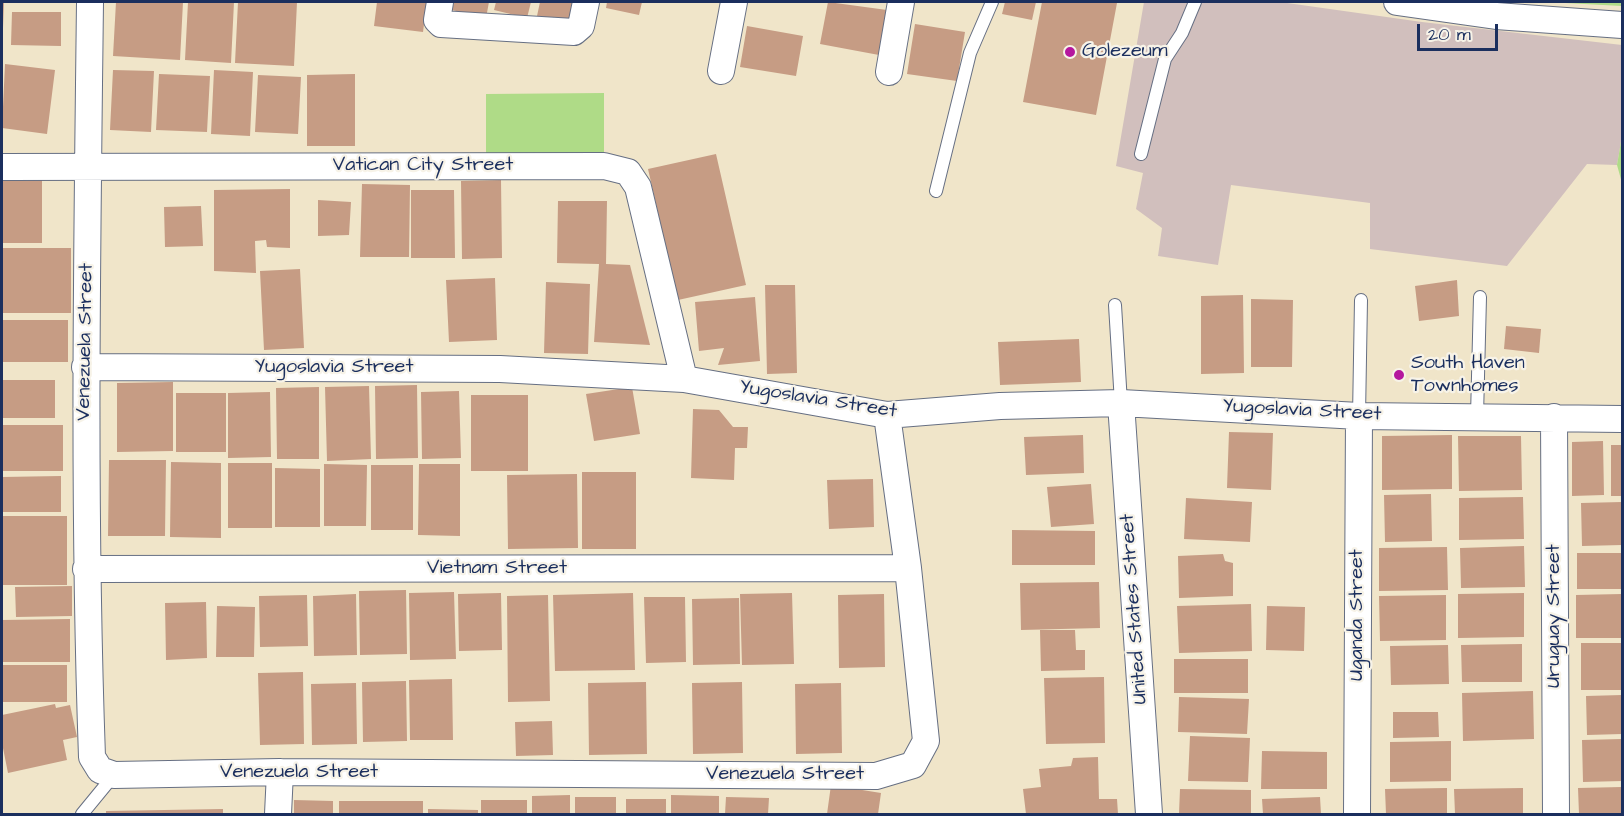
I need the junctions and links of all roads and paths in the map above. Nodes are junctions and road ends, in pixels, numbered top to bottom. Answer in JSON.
{"nodes":[{"id":1,"x":90,"y":2,"type":"edge"},
{"id":2,"x":586,"y":2,"type":"edge"},
{"id":3,"x":734,"y":2,"type":"edge"},
{"id":4,"x":901,"y":2,"type":"edge"},
{"id":5,"x":992,"y":2,"type":"edge"},
{"id":6,"x":1195,"y":2,"type":"edge"},
{"id":7,"x":1397,"y":2,"type":"edge"},
{"id":8,"x":1495,"y":9,"type":"edge"},
{"id":9,"x":438,"y":11,"type":"edge"},
{"id":10,"x":1623,"y":25,"type":"edge"},
{"id":11,"x":721,"y":71,"type":"dead end"},
{"id":12,"x":889,"y":72,"type":"dead end"},
{"id":13,"x":1141,"y":154,"type":"dead end"},
{"id":14,"x":2,"y":167,"type":"edge"},
{"id":15,"x":88,"y":167,"type":"junction"},
{"id":16,"x":936,"y":191,"type":"dead end"},
{"id":17,"x":1480,"y":297,"type":"dead end"},
{"id":18,"x":1361,"y":300,"type":"dead end"},
{"id":19,"x":1115,"y":305,"type":"dead end"},
{"id":20,"x":85,"y":367,"type":"junction"},
{"id":21,"x":684,"y":379,"type":"junction"},
{"id":22,"x":1121,"y":403,"type":"junction"},
{"id":23,"x":887,"y":415,"type":"junction"},
{"id":24,"x":1359,"y":416,"type":"junction"},
{"id":25,"x":1477,"y":416,"type":"junction"},
{"id":26,"x":1554,"y":417,"type":"junction"},
{"id":27,"x":1623,"y":418,"type":"edge"},
{"id":28,"x":908,"y":568,"type":"junction"},
{"id":29,"x":86,"y":569,"type":"junction"},
{"id":30,"x":280,"y":772,"type":"junction"},
{"id":31,"x":114,"y":775,"type":"junction"},
{"id":32,"x":82,"y":814,"type":"edge"},
{"id":33,"x":279,"y":814,"type":"edge"},
{"id":34,"x":1149,"y":814,"type":"edge"},
{"id":35,"x":1357,"y":814,"type":"edge"},
{"id":36,"x":1556,"y":814,"type":"edge"}],
"edges":[{"from":1,"to":15,"type":"street","name":"Venezuela Street"},
{"from":2,"to":9,"type":"street"},
{"from":3,"to":11,"type":"street"},
{"from":4,"to":12,"type":"street"},
{"from":5,"to":16,"type":"lane"},
{"from":6,"to":13,"type":"lane"},
{"from":7,"to":8,"type":"street"},
{"from":8,"to":10,"type":"street"},
{"from":14,"to":15,"type":"street","name":"Vatican City Street"},
{"from":15,"to":20,"type":"street","name":"Venezuela Street"},
{"from":15,"to":21,"type":"street","name":"Vatican City Street"},
{"from":17,"to":25,"type":"lane"},
{"from":18,"to":24,"type":"lane"},
{"from":19,"to":22,"type":"lane"},
{"from":20,"to":21,"type":"street","name":"Yugoslavia Street"},
{"from":20,"to":29,"type":"street","name":"Venezuela Street"},
{"from":21,"to":23,"type":"street","name":"Yugoslavia Street"},
{"from":22,"to":23,"type":"street","name":"Yugoslavia Street"},
{"from":22,"to":24,"type":"street","name":"Yugoslavia Street"},
{"from":22,"to":34,"type":"street","name":"United States Street"},
{"from":23,"to":28,"type":"street","name":"Venezuela Street"},
{"from":24,"to":25,"type":"street","name":"Yugoslavia Street"},
{"from":24,"to":35,"type":"street","name":"Uganda Street"},
{"from":25,"to":26,"type":"street","name":"Yugoslavia Street"},
{"from":26,"to":27,"type":"street","name":"Yugoslavia Street"},
{"from":26,"to":36,"type":"street","name":"Uruguay Street"},
{"from":28,"to":29,"type":"street","name":"Vietnam Street"},
{"from":28,"to":30,"type":"street","name":"Venezuela Street"},
{"from":29,"to":31,"type":"street","name":"Venezuela Street"},
{"from":30,"to":31,"type":"street","name":"Venezuela Street"},
{"from":30,"to":33,"type":"street"},
{"from":31,"to":32,"type":"lane"}]}
